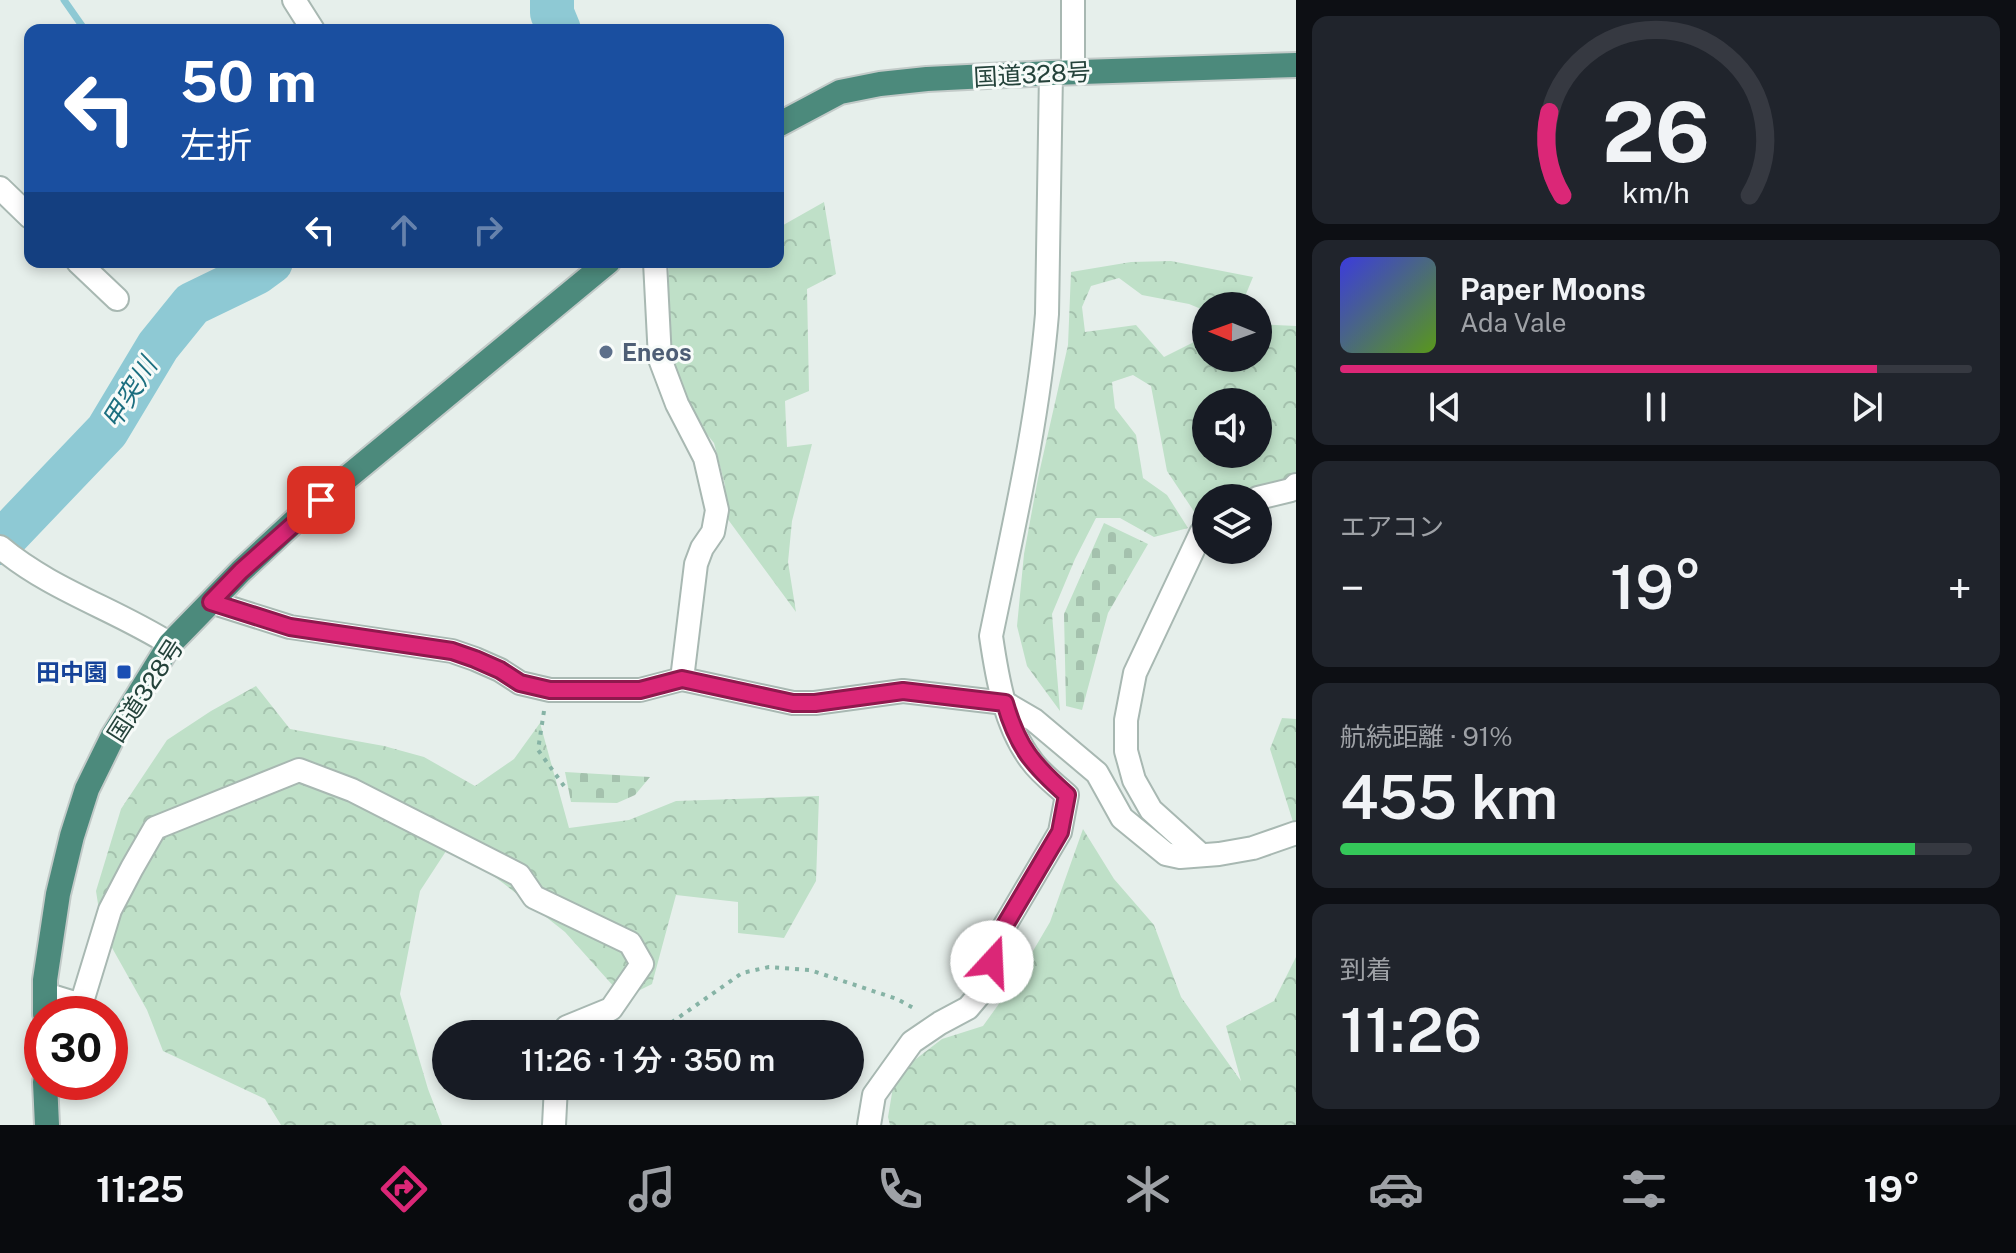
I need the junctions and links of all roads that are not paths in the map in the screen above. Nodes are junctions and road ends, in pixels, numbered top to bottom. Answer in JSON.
{"nodes":[{"id":1,"x":294,"y":0,"type":"edge"},
{"id":2,"x":1073,"y":0,"type":"edge"},
{"id":3,"x":309,"y":24,"type":"edge"},
{"id":4,"x":1296,"y":65,"type":"edge"},
{"id":5,"x":1062,"y":73,"type":"junction"},
{"id":6,"x":784,"y":122,"type":"edge"},
{"id":7,"x":0,"y":188,"type":"edge"},
{"id":8,"x":24,"y":211,"type":"edge"},
{"id":9,"x":84,"y":268,"type":"edge"},
{"id":10,"x":601,"y":268,"type":"edge"},
{"id":11,"x":655,"y":268,"type":"edge"},
{"id":12,"x":117,"y":299,"type":"dead end"},
{"id":13,"x":1296,"y":485,"type":"edge"},
{"id":14,"x":1272,"y":495,"type":"edge"},
{"id":15,"x":6,"y":552,"type":"edge"},
{"id":16,"x":1192,"y":552,"type":"edge"},
{"id":17,"x":211,"y":602,"type":"junction"},
{"id":18,"x":170,"y":644,"type":"junction"},
{"id":19,"x":682,"y":679,"type":"junction"},
{"id":20,"x":1005,"y":703,"type":"junction"},
{"id":21,"x":1296,"y":833,"type":"edge"},
{"id":22,"x":1201,"y":855,"type":"junction"},
{"id":23,"x":45,"y":996,"type":"edge"},
{"id":24,"x":84,"y":996,"type":"edge"},
{"id":25,"x":584,"y":1020,"type":"edge"},
{"id":26,"x":46,"y":1100,"type":"edge"},
{"id":27,"x":555,"y":1100,"type":"edge"},
{"id":28,"x":47,"y":1125,"type":"edge"},
{"id":29,"x":554,"y":1125,"type":"edge"},
{"id":30,"x":869,"y":1125,"type":"edge"}],
"edges":[{"from":1,"to":3,"type":"street"},
{"from":2,"to":5,"type":"street"},
{"from":4,"to":5,"type":"highway","name":"国道328号"},
{"from":5,"to":6,"type":"highway","name":"国道328号"},
{"from":5,"to":20,"type":"street"},
{"from":7,"to":8,"type":"street"},
{"from":9,"to":12,"type":"street"},
{"from":10,"to":17,"type":"highway","name":"国道328号"},
{"from":11,"to":19,"type":"street"},
{"from":13,"to":14,"type":"street"},
{"from":15,"to":18,"type":"street"},
{"from":16,"to":22,"type":"street"},
{"from":17,"to":18,"type":"highway","name":"国道328号"},
{"from":17,"to":19,"type":"street"},
{"from":18,"to":23,"type":"highway","name":"国道328号"},
{"from":19,"to":20,"type":"street"},
{"from":20,"to":22,"type":"street"},
{"from":20,"to":30,"type":"street"},
{"from":21,"to":22,"type":"street"},
{"from":24,"to":25,"type":"street"},
{"from":26,"to":28,"type":"highway"},
{"from":27,"to":29,"type":"street"}]}
